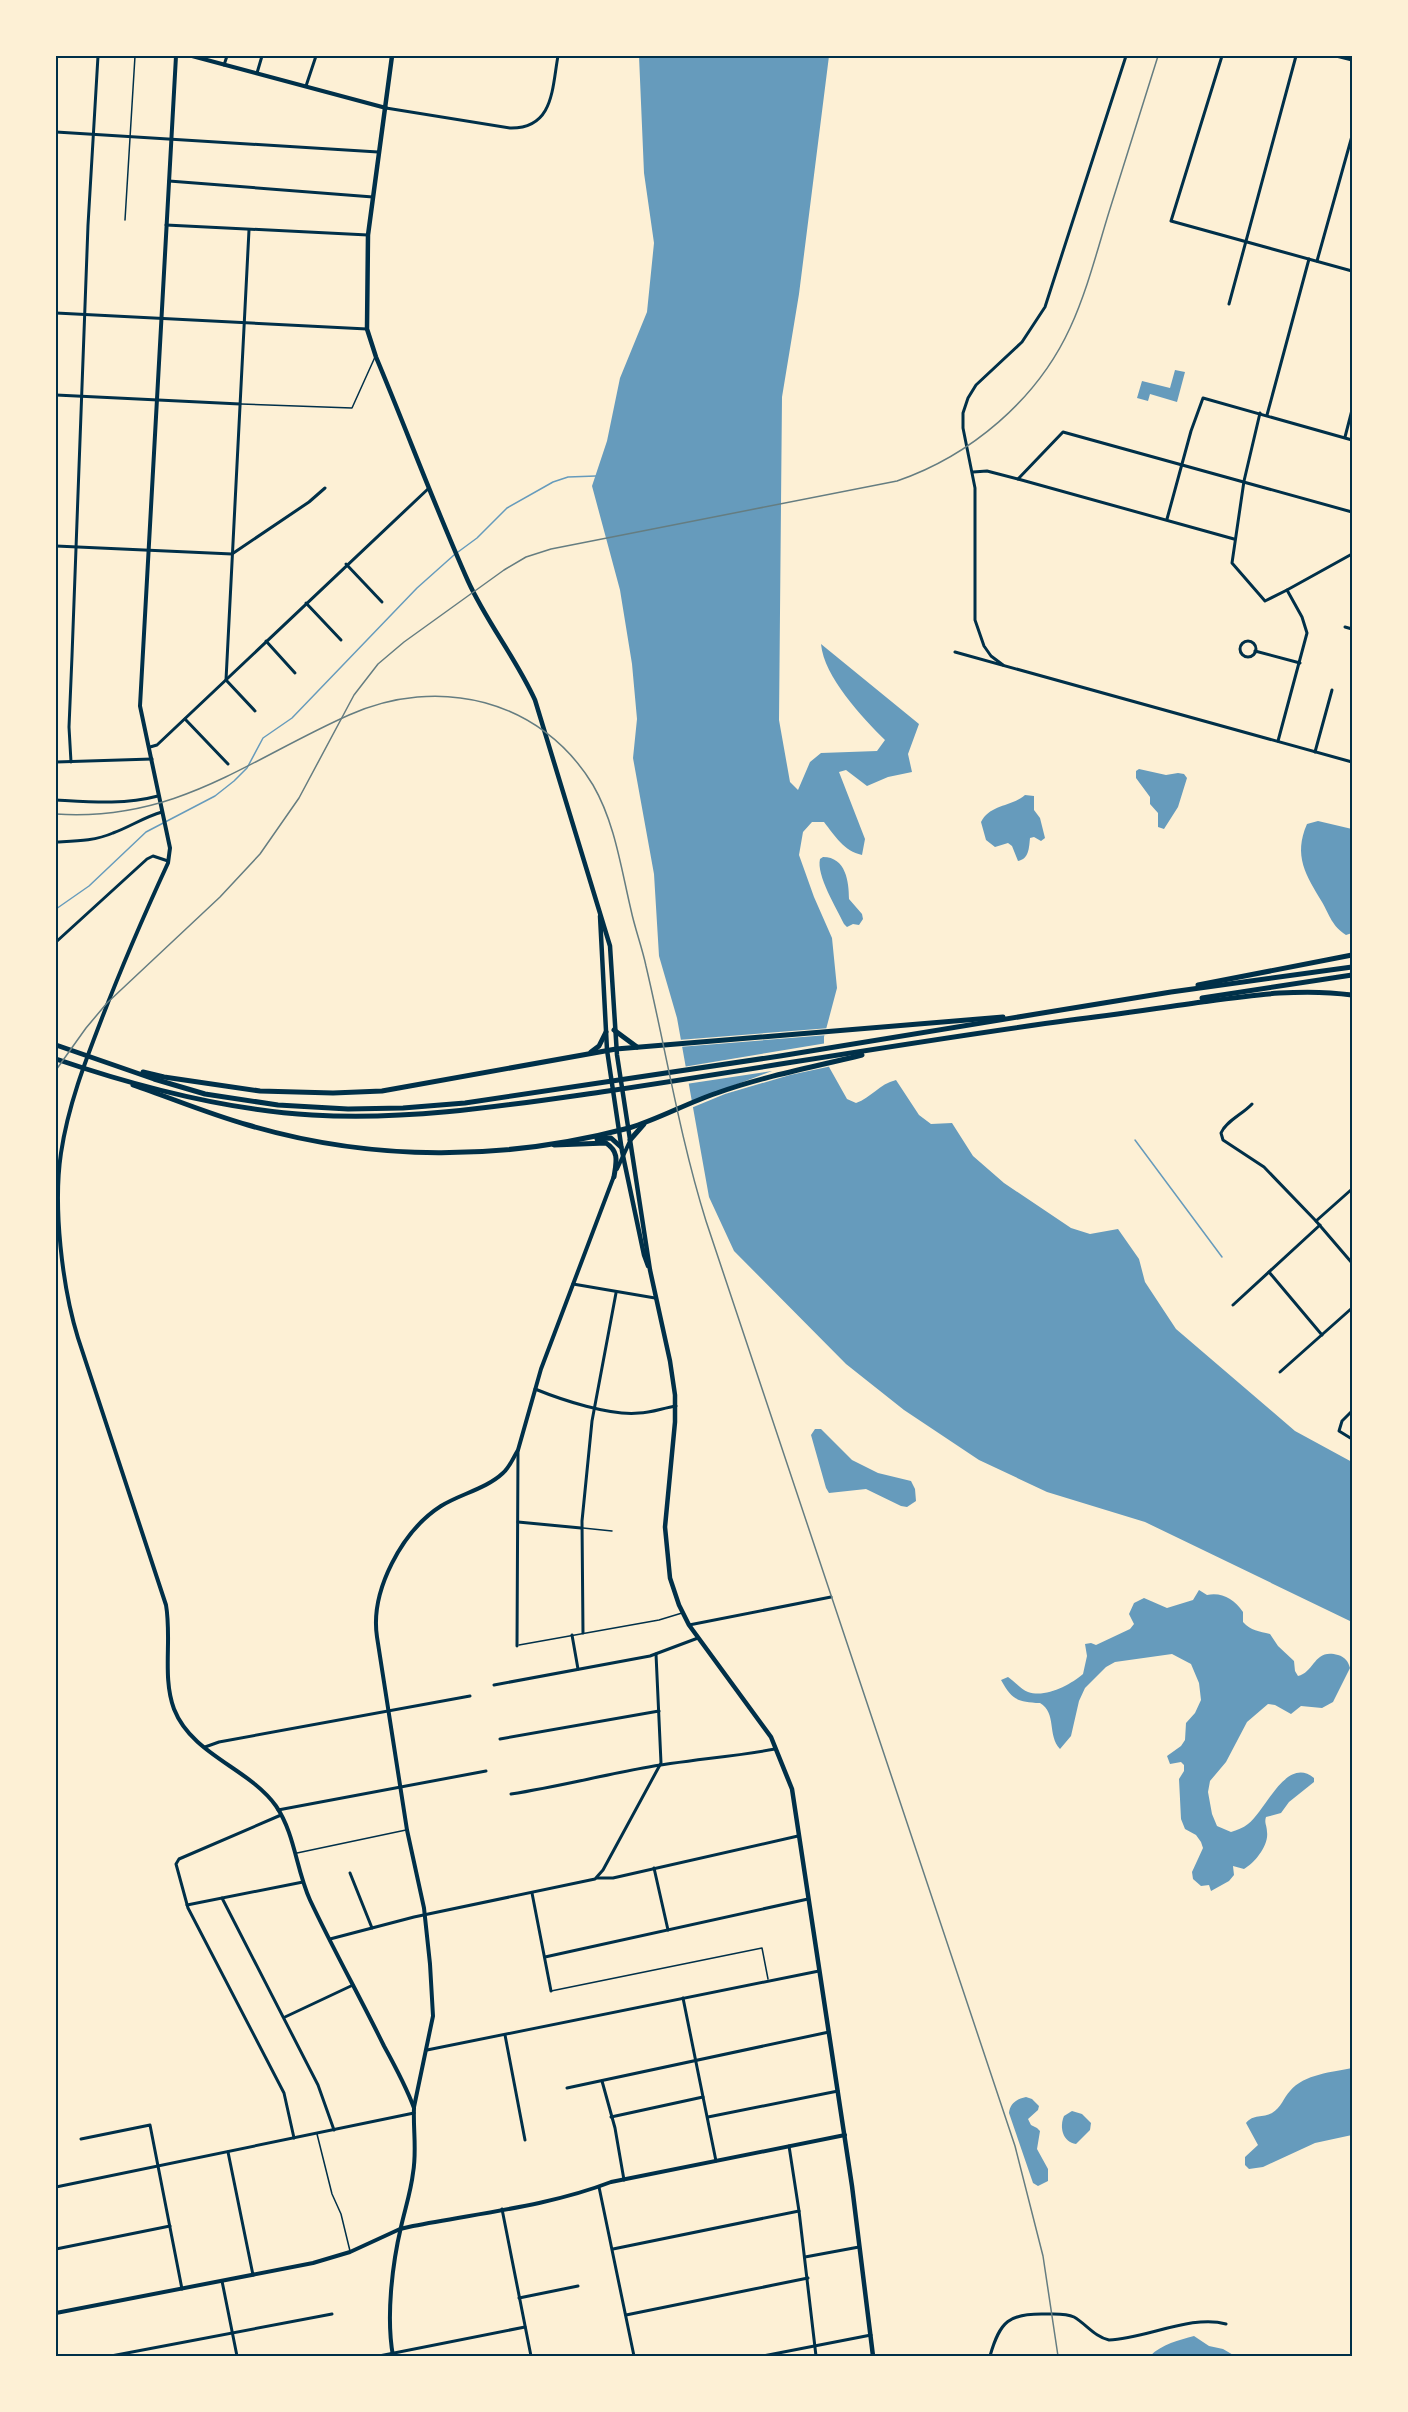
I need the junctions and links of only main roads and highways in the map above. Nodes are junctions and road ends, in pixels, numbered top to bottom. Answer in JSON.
{"nodes":[{"id":1,"x":176,"y":56,"type":"edge"},
{"id":2,"x":192,"y":56,"type":"edge"},
{"id":3,"x":392,"y":56,"type":"edge"},
{"id":4,"x":386,"y":108,"type":"junction"},
{"id":5,"x":600,"y":914,"type":"junction"},
{"id":6,"x":1353,"y":955,"type":"edge"},
{"id":7,"x":1353,"y":967,"type":"edge"},
{"id":8,"x":1353,"y":975,"type":"edge"},
{"id":9,"x":1171,"y":992,"type":"junction"},
{"id":10,"x":1353,"y":995,"type":"edge"},
{"id":11,"x":1069,"y":1011,"type":"junction"},
{"id":12,"x":1071,"y":1020,"type":"junction"},
{"id":13,"x":614,"y":1030,"type":"junction"},
{"id":14,"x":606,"y":1032,"type":"junction"},
{"id":15,"x":56,"y":1045,"type":"edge"},
{"id":16,"x":641,"y":1047,"type":"junction"},
{"id":17,"x":897,"y":1047,"type":"junction"},
{"id":18,"x":616,"y":1049,"type":"junction"},
{"id":19,"x":607,"y":1050,"type":"junction"},
{"id":20,"x":587,"y":1054,"type":"junction"},
{"id":21,"x":56,"y":1059,"type":"edge"},
{"id":22,"x":103,"y":1062,"type":"junction"},
{"id":23,"x":98,"y":1073,"type":"junction"},
{"id":24,"x":645,"y":1123,"type":"junction"},
{"id":25,"x":628,"y":1128,"type":"junction"},
{"id":26,"x":619,"y":1130,"type":"junction"},
{"id":27,"x":572,"y":1139,"type":"junction"},
{"id":28,"x":630,"y":1140,"type":"junction"},
{"id":29,"x":537,"y":1146,"type":"junction"},
{"id":30,"x":621,"y":1147,"type":"junction"},
{"id":31,"x":622,"y":1155,"type":"junction"},
{"id":32,"x":614,"y":1177,"type":"junction"},
{"id":33,"x":650,"y":1270,"type":"junction"},
{"id":34,"x":414,"y":2110,"type":"junction"},
{"id":35,"x":845,"y":2135,"type":"junction"},
{"id":36,"x":400,"y":2229,"type":"junction"},
{"id":37,"x":56,"y":2313,"type":"edge"},
{"id":38,"x":393,"y":2355,"type":"edge"},
{"id":39,"x":873,"y":2356,"type":"edge"}],
"edges":[{"from":1,"to":34,"type":"main road"},
{"from":2,"to":4,"type":"main road"},
{"from":3,"to":4,"type":"main road"},
{"from":4,"to":5,"type":"main road"},
{"from":5,"to":13,"type":"main road"},
{"from":5,"to":14,"type":"main road"},
{"from":6,"to":9,"type":"highway"},
{"from":7,"to":9,"type":"highway"},
{"from":8,"to":12,"type":"highway"},
{"from":9,"to":11,"type":"highway"},
{"from":10,"to":12,"type":"highway"},
{"from":11,"to":16,"type":"highway"},
{"from":11,"to":22,"type":"highway"},
{"from":12,"to":17,"type":"highway"},
{"from":13,"to":16,"type":"highway"},
{"from":13,"to":18,"type":"main road"},
{"from":14,"to":19,"type":"main road"},
{"from":14,"to":20,"type":"highway"},
{"from":15,"to":22,"type":"highway"},
{"from":16,"to":18,"type":"highway"},
{"from":17,"to":23,"type":"highway"},
{"from":17,"to":24,"type":"highway"},
{"from":18,"to":19,"type":"highway"},
{"from":18,"to":25,"type":"main road"},
{"from":19,"to":20,"type":"highway"},
{"from":19,"to":26,"type":"main road"},
{"from":20,"to":22,"type":"highway"},
{"from":21,"to":23,"type":"highway"},
{"from":23,"to":29,"type":"highway"},
{"from":24,"to":25,"type":"highway"},
{"from":24,"to":28,"type":"highway"},
{"from":25,"to":26,"type":"highway"},
{"from":25,"to":28,"type":"main road"},
{"from":26,"to":27,"type":"highway"},
{"from":26,"to":30,"type":"main road"},
{"from":27,"to":29,"type":"highway"},
{"from":27,"to":30,"type":"highway"},
{"from":28,"to":31,"type":"main road"},
{"from":28,"to":33,"type":"main road"},
{"from":29,"to":32,"type":"highway"},
{"from":30,"to":31,"type":"main road"},
{"from":31,"to":32,"type":"main road"},
{"from":31,"to":33,"type":"main road"},
{"from":32,"to":34,"type":"main road"},
{"from":33,"to":35,"type":"main road"},
{"from":34,"to":36,"type":"main road"},
{"from":35,"to":36,"type":"main road"},
{"from":35,"to":39,"type":"main road"},
{"from":36,"to":37,"type":"main road"},
{"from":36,"to":38,"type":"main road"}]}
